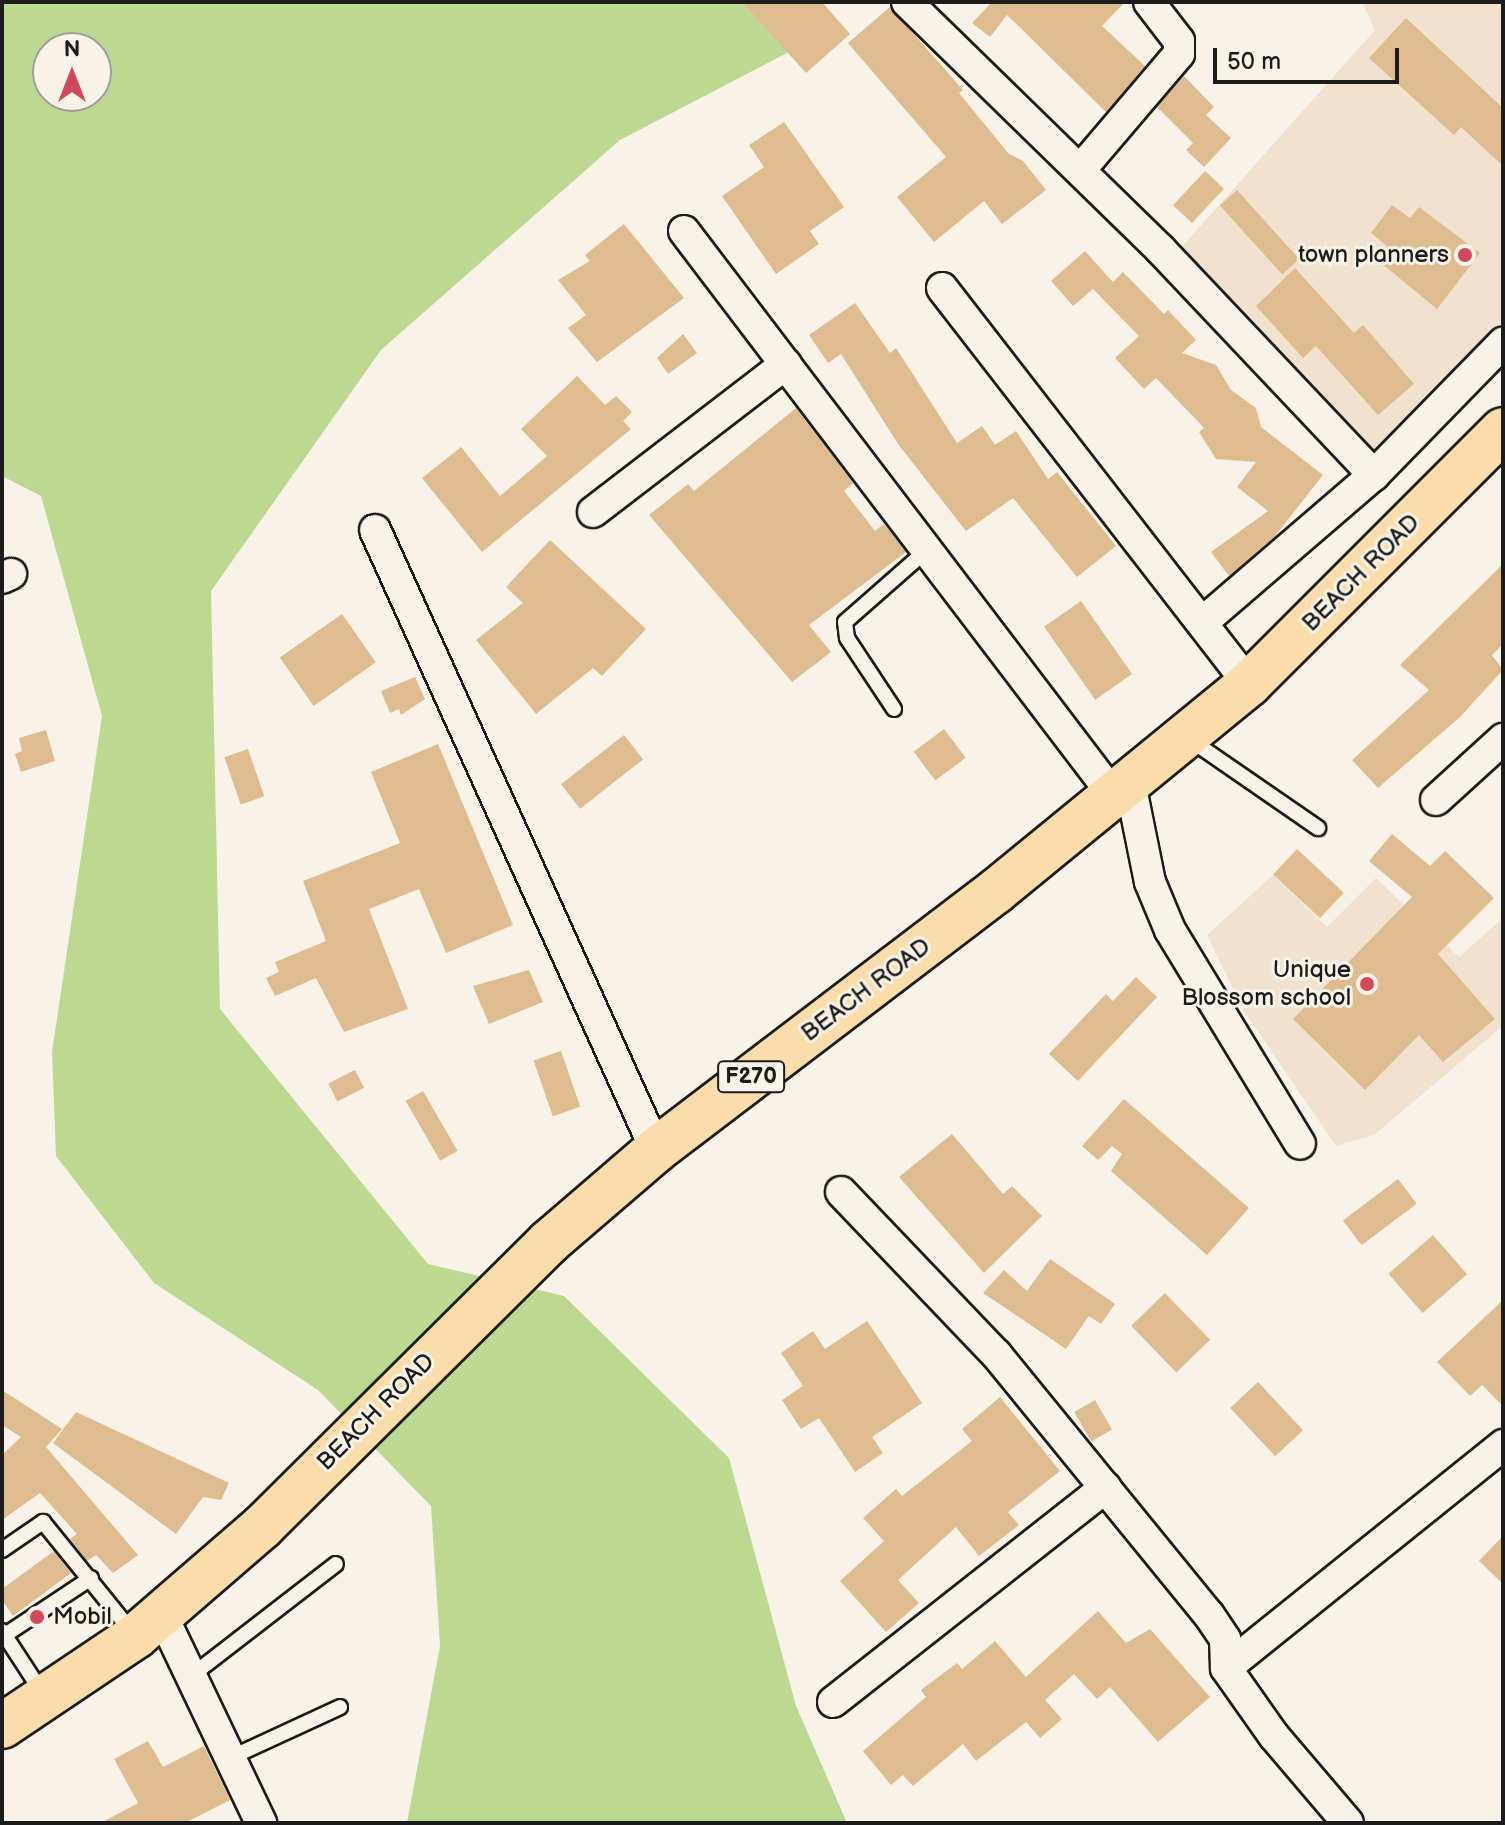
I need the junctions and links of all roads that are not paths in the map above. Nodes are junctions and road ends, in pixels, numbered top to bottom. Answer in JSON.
{"nodes":[{"id":1,"x":907,"y":2,"type":"edge"},
{"id":2,"x":1149,"y":2,"type":"edge"},
{"id":3,"x":1081,"y":169,"type":"junction"},
{"id":4,"x":684,"y":231,"type":"dead end"},
{"id":5,"x":942,"y":288,"type":"dead end"},
{"id":6,"x":1503,"y":343,"type":"edge"},
{"id":7,"x":786,"y":364,"type":"junction"},
{"id":8,"x":1503,"y":430,"type":"edge"},
{"id":9,"x":1374,"y":475,"type":"junction"},
{"id":10,"x":593,"y":512,"type":"dead end"},
{"id":11,"x":375,"y":530,"type":"dead end"},
{"id":12,"x":927,"y":550,"type":"junction"},
{"id":13,"x":1204,"y":621,"type":"junction"},
{"id":14,"x":1249,"y":684,"type":"junction"},
{"id":15,"x":894,"y":709,"type":"dead end"},
{"id":16,"x":1186,"y":736,"type":"junction"},
{"id":17,"x":1503,"y":739,"type":"edge"},
{"id":18,"x":1122,"y":790,"type":"junction"},
{"id":19,"x":1436,"y":800,"type":"dead end"},
{"id":20,"x":1318,"y":828,"type":"dead end"},
{"id":21,"x":1300,"y":1144,"type":"dead end"},
{"id":22,"x":656,"y":1150,"type":"junction"},
{"id":23,"x":841,"y":1192,"type":"dead end"},
{"id":24,"x":1503,"y":1445,"type":"edge"},
{"id":25,"x":1106,"y":1487,"type":"junction"},
{"id":26,"x":2,"y":1550,"type":"edge"},
{"id":27,"x":336,"y":1564,"type":"dead end"},
{"id":28,"x":91,"y":1578,"type":"junction"},
{"id":29,"x":148,"y":1624,"type":"junction"},
{"id":30,"x":3,"y":1633,"type":"edge"},
{"id":31,"x":1226,"y":1668,"type":"junction"},
{"id":32,"x":191,"y":1676,"type":"junction"},
{"id":33,"x":45,"y":1698,"type":"junction"},
{"id":34,"x":833,"y":1702,"type":"dead end"},
{"id":35,"x":340,"y":1707,"type":"dead end"},
{"id":36,"x":2,"y":1726,"type":"edge"},
{"id":37,"x":232,"y":1757,"type":"junction"},
{"id":38,"x":261,"y":1823,"type":"edge"},
{"id":39,"x":1348,"y":1823,"type":"edge"}],
"edges":[{"from":1,"to":3,"type":"street"},
{"from":2,"to":3,"type":"street"},
{"from":3,"to":9,"type":"street"},
{"from":4,"to":7,"type":"street"},
{"from":5,"to":13,"type":"street"},
{"from":6,"to":9,"type":"street"},
{"from":7,"to":10,"type":"street"},
{"from":7,"to":12,"type":"street"},
{"from":8,"to":14,"type":"main road","name":"BEACH ROAD","number":"F270"},
{"from":9,"to":13,"type":"street"},
{"from":11,"to":22,"type":"street"},
{"from":12,"to":15,"type":"lane"},
{"from":12,"to":18,"type":"street"},
{"from":13,"to":14,"type":"street"},
{"from":14,"to":16,"type":"main road","name":"BEACH ROAD","number":"F270"},
{"from":16,"to":18,"type":"main road","name":"BEACH ROAD","number":"F270"},
{"from":16,"to":20,"type":"lane"},
{"from":17,"to":19,"type":"street"},
{"from":18,"to":21,"type":"street"},
{"from":18,"to":22,"type":"main road","name":"BEACH ROAD","number":"F270"},
{"from":22,"to":29,"type":"main road","name":"BEACH ROAD","number":"F270"},
{"from":23,"to":25,"type":"street"},
{"from":24,"to":31,"type":"street"},
{"from":25,"to":31,"type":"street"},
{"from":25,"to":34,"type":"street"},
{"from":26,"to":28,"type":"lane"},
{"from":27,"to":32,"type":"lane"},
{"from":28,"to":29,"type":"lane"},
{"from":28,"to":30,"type":"lane"},
{"from":29,"to":32,"type":"street"},
{"from":29,"to":33,"type":"main road","name":"BEACH ROAD","number":"F270"},
{"from":30,"to":33,"type":"lane"},
{"from":31,"to":39,"type":"street"},
{"from":32,"to":37,"type":"street"},
{"from":33,"to":36,"type":"main road","name":"BEACH ROAD","number":"F270"},
{"from":35,"to":37,"type":"lane"},
{"from":37,"to":38,"type":"street"}]}
